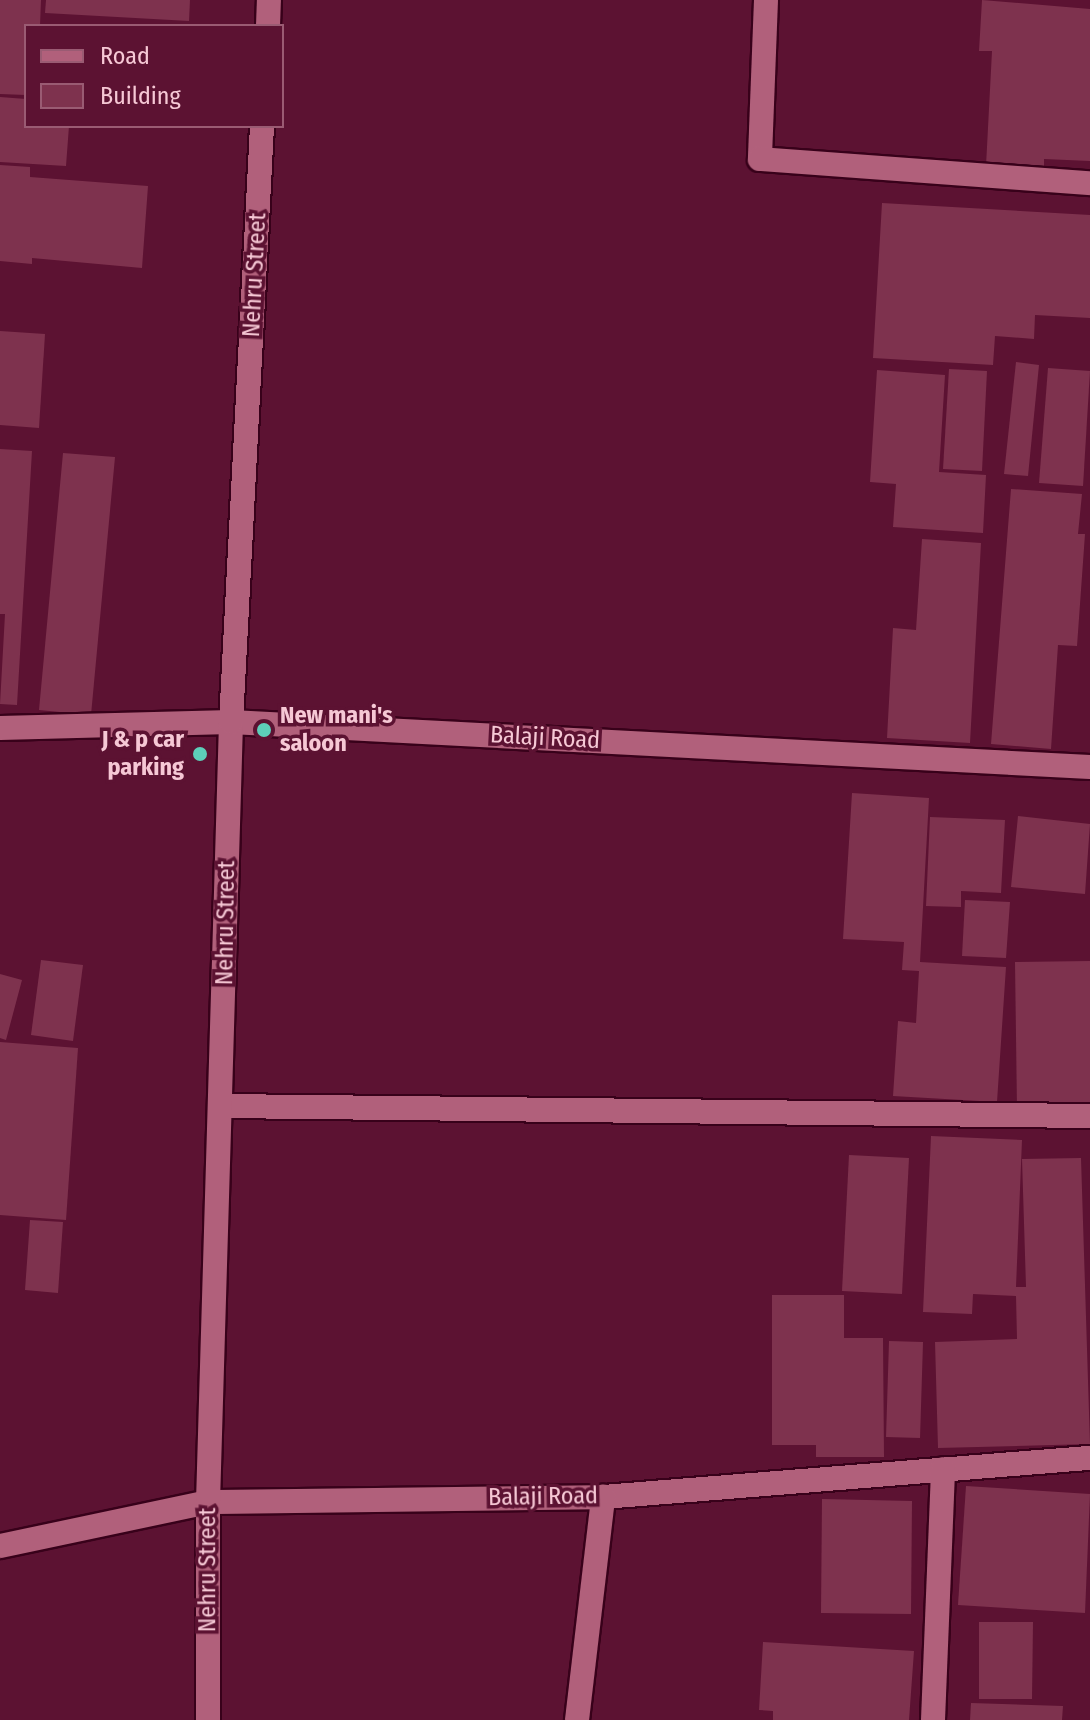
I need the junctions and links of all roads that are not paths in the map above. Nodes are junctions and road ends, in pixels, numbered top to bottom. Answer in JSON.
{"nodes":[{"id":1,"x":269,"y":0,"type":"edge"},
{"id":2,"x":766,"y":0,"type":"edge"},
{"id":3,"x":268,"y":24,"type":"edge"},
{"id":4,"x":262,"y":128,"type":"edge"},
{"id":5,"x":1090,"y":183,"type":"edge"},
{"id":6,"x":231,"y":722,"type":"junction"},
{"id":7,"x":0,"y":728,"type":"edge"},
{"id":8,"x":1090,"y":767,"type":"edge"},
{"id":9,"x":222,"y":1106,"type":"junction"},
{"id":10,"x":1090,"y":1116,"type":"edge"},
{"id":11,"x":1090,"y":1458,"type":"edge"},
{"id":12,"x":943,"y":1469,"type":"junction"},
{"id":13,"x":603,"y":1497,"type":"junction"},
{"id":14,"x":208,"y":1502,"type":"junction"},
{"id":15,"x":0,"y":1546,"type":"edge"},
{"id":16,"x":208,"y":1720,"type":"edge"},
{"id":17,"x":577,"y":1720,"type":"edge"},
{"id":18,"x":933,"y":1720,"type":"edge"}],
"edges":[{"from":1,"to":3,"type":"street"},
{"from":2,"to":5,"type":"street"},
{"from":4,"to":6,"type":"street","name":"Nehru Street"},
{"from":6,"to":7,"type":"street","name":"Balaji Road"},
{"from":6,"to":8,"type":"street","name":"Balaji Road"},
{"from":6,"to":9,"type":"street","name":"Nehru Street"},
{"from":9,"to":10,"type":"street"},
{"from":9,"to":14,"type":"street","name":"Nehru Street"},
{"from":11,"to":12,"type":"street","name":"Balaji Road"},
{"from":12,"to":13,"type":"street","name":"Balaji Road"},
{"from":12,"to":18,"type":"street"},
{"from":13,"to":14,"type":"street","name":"Balaji Road"},
{"from":13,"to":17,"type":"street"},
{"from":14,"to":15,"type":"street","name":"Balaji Road"},
{"from":14,"to":16,"type":"street","name":"Nehru Street"}]}
